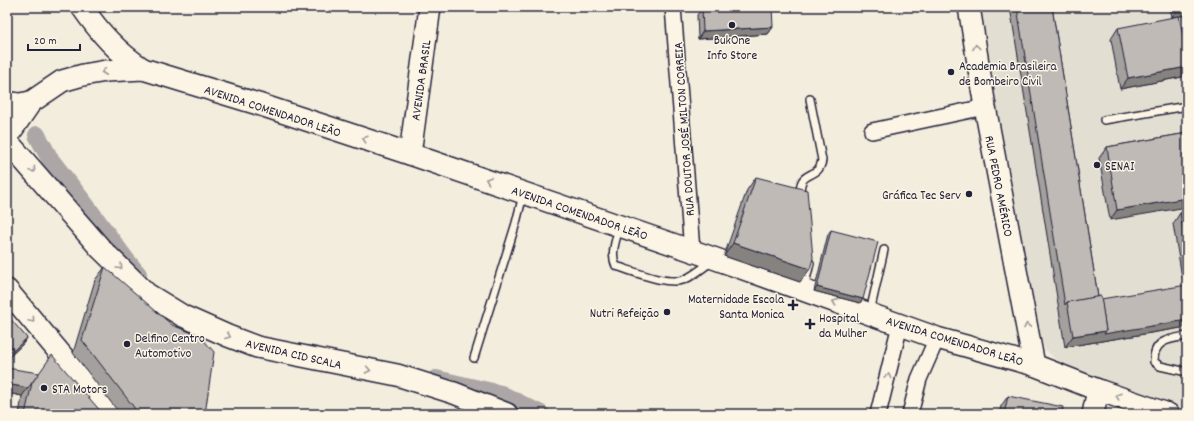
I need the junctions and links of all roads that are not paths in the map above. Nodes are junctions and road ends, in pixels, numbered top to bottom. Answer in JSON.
{"nodes":[{"id":1,"x":82,"y":7,"type":"edge"},
{"id":2,"x":430,"y":7,"type":"edge"},
{"id":3,"x":674,"y":7,"type":"edge"},
{"id":4,"x":969,"y":7,"type":"edge"},
{"id":5,"x":143,"y":69,"type":"junction"},
{"id":6,"x":810,"y":99,"type":"dead end"},
{"id":7,"x":7,"y":102,"type":"edge"},
{"id":8,"x":31,"y":102,"type":"junction"},
{"id":9,"x":1187,"y":106,"type":"edge"},
{"id":10,"x":986,"y":107,"type":"junction"},
{"id":11,"x":1104,"y":120,"type":"dead end"},
{"id":12,"x":872,"y":131,"type":"dead end"},
{"id":13,"x":7,"y":137,"type":"edge"},
{"id":14,"x":7,"y":141,"type":"edge"},
{"id":15,"x":410,"y":154,"type":"junction"},
{"id":16,"x":523,"y":192,"type":"junction"},
{"id":17,"x":803,"y":205,"type":"edge"},
{"id":18,"x":620,"y":226,"type":"junction"},
{"id":19,"x":884,"y":250,"type":"dead end"},
{"id":20,"x":692,"y":251,"type":"junction"},
{"id":21,"x":810,"y":256,"type":"edge"},
{"id":22,"x":716,"y":259,"type":"junction"},
{"id":23,"x":7,"y":290,"type":"edge"},
{"id":24,"x":803,"y":290,"type":"junction"},
{"id":25,"x":869,"y":314,"type":"junction"},
{"id":26,"x":900,"y":325,"type":"junction"},
{"id":27,"x":1187,"y":336,"type":"edge"},
{"id":28,"x":937,"y":338,"type":"junction"},
{"id":29,"x":474,"y":358,"type":"dead end"},
{"id":30,"x":1034,"y":365,"type":"junction"},
{"id":31,"x":1187,"y":372,"type":"edge"},
{"id":32,"x":1098,"y":390,"type":"junction"},
{"id":33,"x":111,"y":414,"type":"edge"},
{"id":34,"x":507,"y":414,"type":"edge"},
{"id":35,"x":878,"y":414,"type":"edge"},
{"id":36,"x":910,"y":414,"type":"edge"},
{"id":37,"x":1093,"y":414,"type":"edge"},
{"id":38,"x":1168,"y":414,"type":"edge"}],
"edges":[{"from":1,"to":5,"type":"main road"},
{"from":2,"to":15,"type":"main road","name":"AVENIDA BRASIL"},
{"from":3,"to":20,"type":"street","name":"RUA DOUTOR JOSÉ MILTON CORREIA"},
{"from":10,"to":4,"type":"main road","name":"RUA PEDRO AMÉRICO","one_way":true},
{"from":5,"to":8,"type":"main road","name":"AVENIDA COMENDADOR LEÃO","one_way":true},
{"from":15,"to":5,"type":"main road","name":"AVENIDA COMENDADOR LEÃO","one_way":true},
{"from":6,"to":17,"type":"lane"},
{"from":7,"to":8,"type":"main road"},
{"from":8,"to":13,"type":"main road","name":"AVENIDA COMENDADOR LEÃO"},
{"from":9,"to":11,"type":"lane"},
{"from":10,"to":12,"type":"street"},
{"from":30,"to":10,"type":"main road","name":"RUA PEDRO AMÉRICO","one_way":true},
{"from":14,"to":34,"type":"main road","name":"AVENIDA CID SCALA","one_way":true},
{"from":16,"to":15,"type":"main road","name":"AVENIDA COMENDADOR LEÃO","one_way":true},
{"from":16,"to":18,"type":"main road","name":"AVENIDA COMENDADOR LEÃO"},
{"from":16,"to":29,"type":"lane"},
{"from":18,"to":20,"type":"main road","name":"AVENIDA COMENDADOR LEÃO"},
{"from":18,"to":22,"type":"lane"},
{"from":19,"to":25,"type":"lane"},
{"from":20,"to":22,"type":"main road","name":"AVENIDA COMENDADOR LEÃO"},
{"from":21,"to":24,"type":"lane"},
{"from":22,"to":24,"type":"main road","name":"AVENIDA COMENDADOR LEÃO"},
{"from":23,"to":33,"type":"main road","one_way":true},
{"from":25,"to":24,"type":"main road","name":"AVENIDA COMENDADOR LEÃO","one_way":true},
{"from":25,"to":26,"type":"main road","name":"AVENIDA COMENDADOR LEÃO"},
{"from":26,"to":28,"type":"main road","name":"AVENIDA COMENDADOR LEÃO"},
{"from":35,"to":26,"type":"street","one_way":true},
{"from":27,"to":31,"type":"lane"},
{"from":28,"to":30,"type":"main road","name":"AVENIDA COMENDADOR LEÃO"},
{"from":28,"to":36,"type":"street"},
{"from":30,"to":32,"type":"main road","name":"AVENIDA COMENDADOR LEÃO"},
{"from":32,"to":37,"type":"main road"},
{"from":38,"to":32,"type":"main road","name":"AVENIDA COMENDADOR LEÃO","one_way":true}]}
